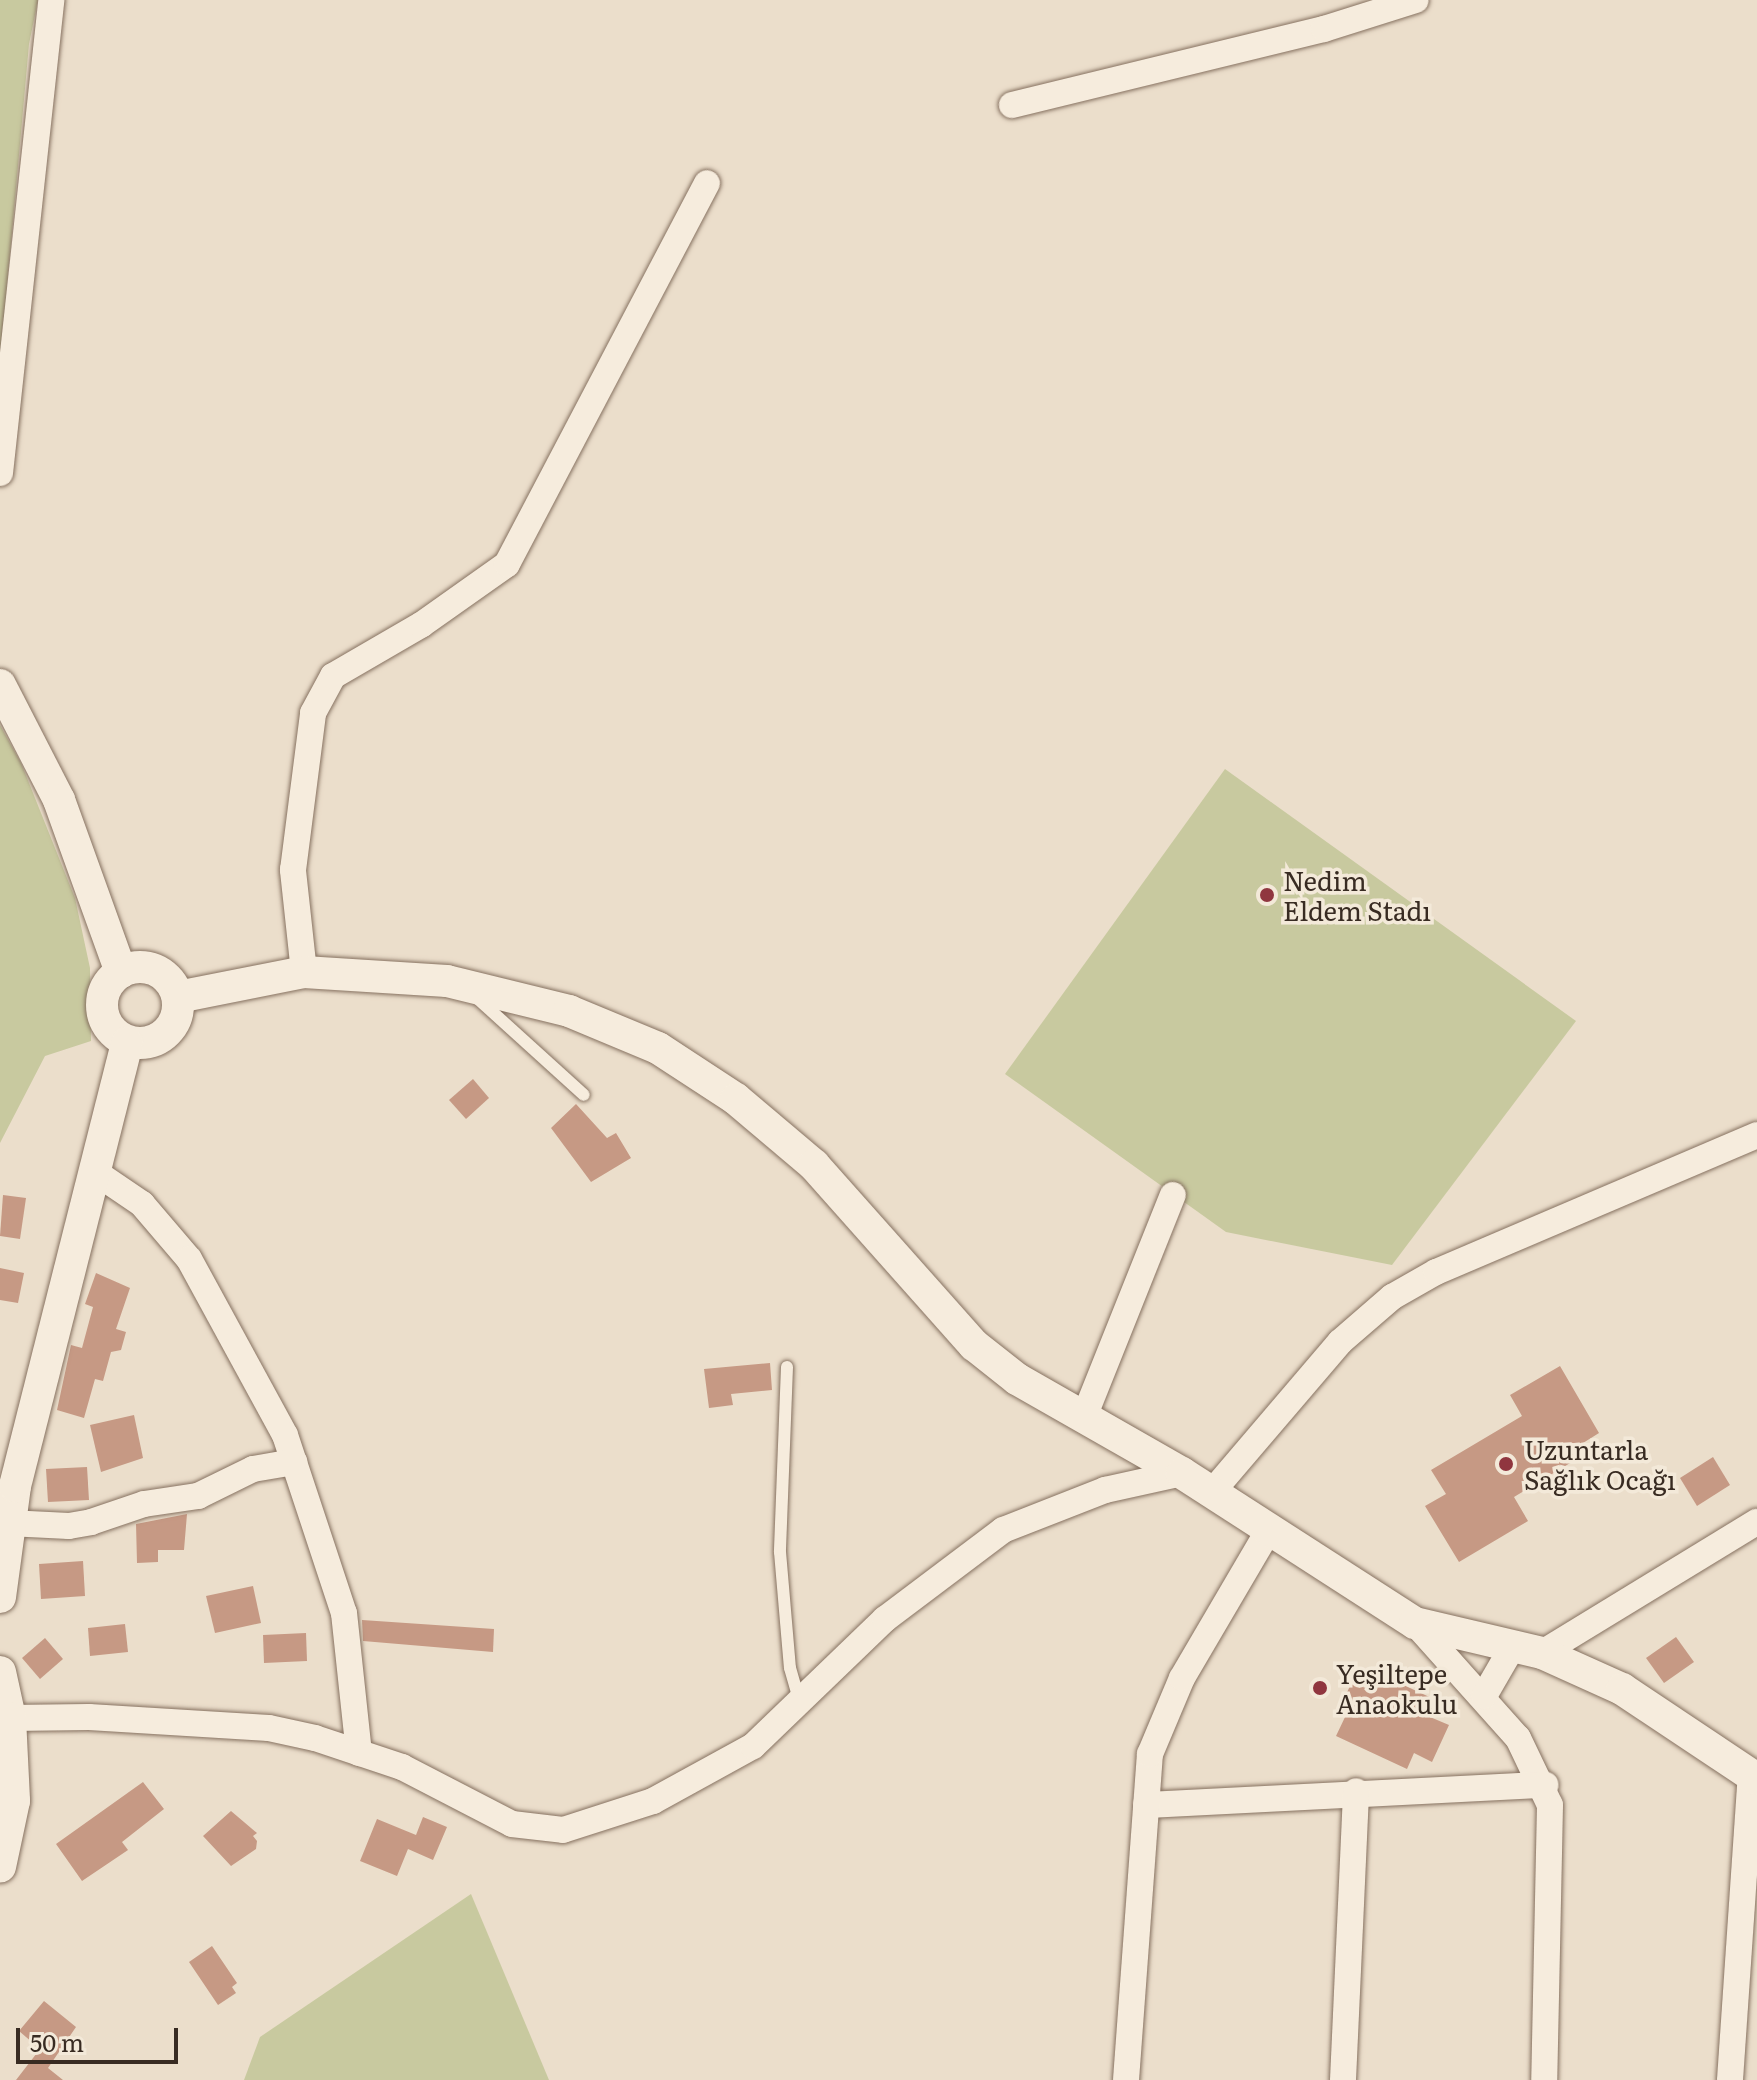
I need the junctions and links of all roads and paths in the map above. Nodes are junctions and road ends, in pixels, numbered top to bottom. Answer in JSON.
{"nodes":[{"id":1,"x":51,"y":0,"type":"edge"},
{"id":2,"x":1416,"y":0,"type":"edge"},
{"id":3,"x":1012,"y":105,"type":"dead end"},
{"id":4,"x":707,"y":183,"type":"dead end"},
{"id":5,"x":0,"y":473,"type":"edge"},
{"id":6,"x":0,"y":685,"type":"edge"},
{"id":7,"x":121,"y":972,"type":"junction"},
{"id":8,"x":304,"y":972,"type":"junction"},
{"id":9,"x":460,"y":983,"type":"junction"},
{"id":10,"x":178,"y":997,"type":"junction"},
{"id":11,"x":127,"y":1043,"type":"junction"},
{"id":12,"x":584,"y":1095,"type":"dead end"},
{"id":13,"x":1757,"y":1135,"type":"edge"},
{"id":14,"x":95,"y":1172,"type":"junction"},
{"id":15,"x":1173,"y":1195,"type":"dead end"},
{"id":16,"x":787,"y":1367,"type":"dead end"},
{"id":17,"x":1084,"y":1417,"type":"junction"},
{"id":18,"x":294,"y":1462,"type":"junction"},
{"id":19,"x":1182,"y":1473,"type":"junction"},
{"id":20,"x":1212,"y":1492,"type":"junction"},
{"id":21,"x":1757,"y":1522,"type":"edge"},
{"id":22,"x":5,"y":1527,"type":"edge"},
{"id":23,"x":1269,"y":1530,"type":"junction"},
{"id":24,"x":0,"y":1597,"type":"edge"},
{"id":25,"x":1415,"y":1623,"type":"junction"},
{"id":26,"x":1527,"y":1650,"type":"junction"},
{"id":27,"x":0,"y":1674,"type":"edge"},
{"id":28,"x":1484,"y":1696,"type":"junction"},
{"id":29,"x":800,"y":1702,"type":"junction"},
{"id":30,"x":10,"y":1718,"type":"junction"},
{"id":31,"x":359,"y":1753,"type":"junction"},
{"id":32,"x":1754,"y":1777,"type":"edge"},
{"id":33,"x":1545,"y":1785,"type":"junction"},
{"id":34,"x":1356,"y":1791,"type":"junction"},
{"id":35,"x":1146,"y":1805,"type":"junction"},
{"id":36,"x":0,"y":1867,"type":"edge"},
{"id":37,"x":1126,"y":2080,"type":"edge"},
{"id":38,"x":1343,"y":2080,"type":"edge"},
{"id":39,"x":1544,"y":2080,"type":"edge"},
{"id":40,"x":1730,"y":2080,"type":"edge"}],
"edges":[{"from":1,"to":5,"type":"street"},
{"from":2,"to":3,"type":"street"},
{"from":4,"to":8,"type":"street"},
{"from":6,"to":7,"type":"street"},
{"from":7,"to":10,"type":"street"},
{"from":7,"to":11,"type":"street"},
{"from":8,"to":9,"type":"street"},
{"from":8,"to":10,"type":"street"},
{"from":9,"to":12,"type":"lane"},
{"from":9,"to":17,"type":"street"},
{"from":10,"to":11,"type":"street"},
{"from":11,"to":14,"type":"street"},
{"from":13,"to":20,"type":"street"},
{"from":14,"to":18,"type":"street"},
{"from":14,"to":22,"type":"street"},
{"from":15,"to":17,"type":"street"},
{"from":16,"to":29,"type":"lane"},
{"from":17,"to":19,"type":"street"},
{"from":18,"to":22,"type":"street"},
{"from":18,"to":31,"type":"street"},
{"from":19,"to":20,"type":"street"},
{"from":19,"to":29,"type":"street"},
{"from":20,"to":23,"type":"street"},
{"from":21,"to":26,"type":"street"},
{"from":22,"to":24,"type":"street"},
{"from":23,"to":25,"type":"street"},
{"from":23,"to":35,"type":"street"},
{"from":25,"to":26,"type":"street"},
{"from":25,"to":28,"type":"street"},
{"from":26,"to":28,"type":"street"},
{"from":26,"to":32,"type":"street"},
{"from":27,"to":30,"type":"street"},
{"from":28,"to":33,"type":"street"},
{"from":29,"to":31,"type":"street"},
{"from":30,"to":31,"type":"street"},
{"from":30,"to":36,"type":"street"},
{"from":32,"to":40,"type":"street"},
{"from":33,"to":34,"type":"street"},
{"from":33,"to":39,"type":"street"},
{"from":34,"to":35,"type":"street"},
{"from":34,"to":38,"type":"street"},
{"from":35,"to":37,"type":"street"}]}
